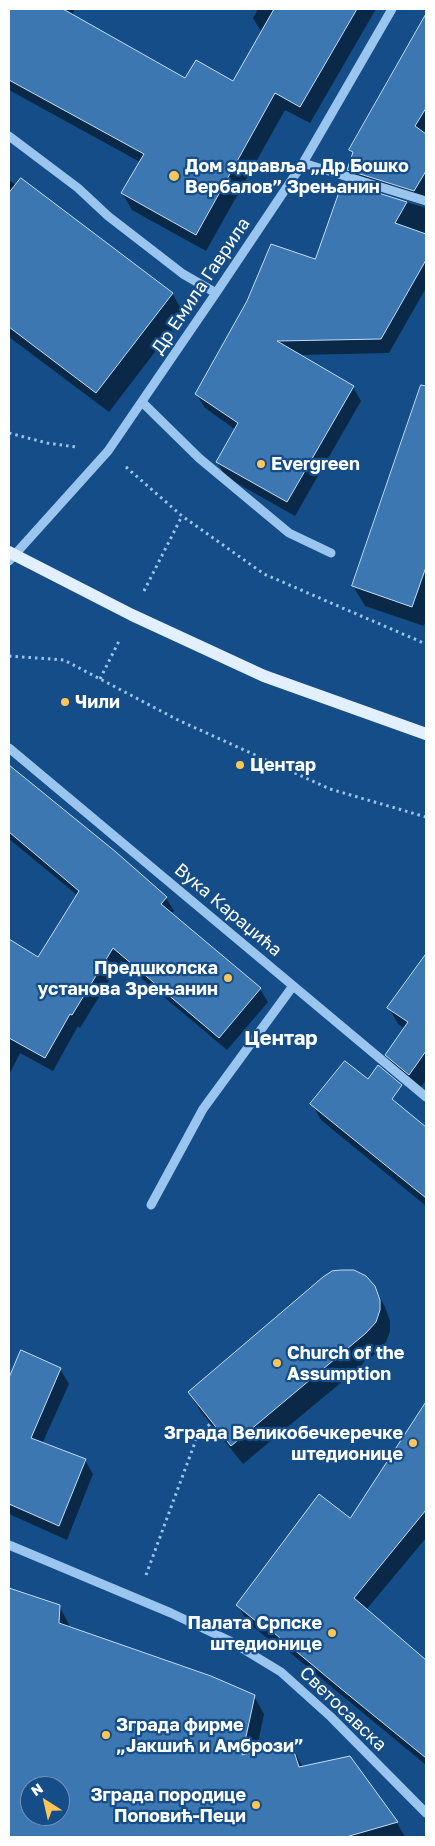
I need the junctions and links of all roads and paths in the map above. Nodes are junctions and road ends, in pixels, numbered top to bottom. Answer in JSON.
{"nodes":[{"id":1,"x":392,"y":9,"type":"edge"},
{"id":2,"x":9,"y":136,"type":"edge"},
{"id":3,"x":303,"y":163,"type":"junction"},
{"id":4,"x":426,"y":201,"type":"edge"},
{"id":5,"x":216,"y":293,"type":"junction"},
{"id":6,"x":142,"y":402,"type":"junction"},
{"id":7,"x":9,"y":433,"type":"edge"},
{"id":8,"x":108,"y":451,"type":"junction"},
{"id":9,"x":331,"y":552,"type":"dead end"},
{"id":10,"x":10,"y":556,"type":"edge"},
{"id":11,"x":426,"y":644,"type":"edge"},
{"id":12,"x":9,"y":656,"type":"edge"},
{"id":13,"x":426,"y":734,"type":"edge"},
{"id":14,"x":9,"y":748,"type":"edge"},
{"id":15,"x":426,"y":817,"type":"edge"},
{"id":16,"x":293,"y":986,"type":"junction"},
{"id":17,"x":426,"y":1097,"type":"edge"},
{"id":18,"x":151,"y":1205,"type":"dead end"},
{"id":19,"x":212,"y":1422,"type":"dead end"},
{"id":20,"x":9,"y":1545,"type":"edge"},
{"id":21,"x":137,"y":1599,"type":"junction"},
{"id":22,"x":426,"y":1813,"type":"edge"}],
"edges":[{"from":1,"to":3,"type":"street","name":"Др Емила Гаврила"},
{"from":2,"to":5,"type":"street"},
{"from":3,"to":4,"type":"street"},
{"from":3,"to":5,"type":"street","name":"Др Емила Гаврила"},
{"from":5,"to":6,"type":"street","name":"Др Емила Гаврила"},
{"from":6,"to":8,"type":"street","name":"Др Емила Гаврила"},
{"from":6,"to":9,"type":"street"},
{"from":7,"to":8,"type":"path"},
{"from":8,"to":10,"type":"street","name":"Др Емила Гаврила"},
{"from":8,"to":11,"type":"path"},
{"from":10,"to":13,"type":"main road"},
{"from":12,"to":15,"type":"path"},
{"from":14,"to":16,"type":"street","name":"Вука Караџића"},
{"from":16,"to":17,"type":"street","name":"Вука Караџића"},
{"from":16,"to":18,"type":"street"},
{"from":19,"to":21,"type":"path"},
{"from":20,"to":21,"type":"street","name":"Светосавска"},
{"from":21,"to":22,"type":"street","name":"Светосавска"}]}
